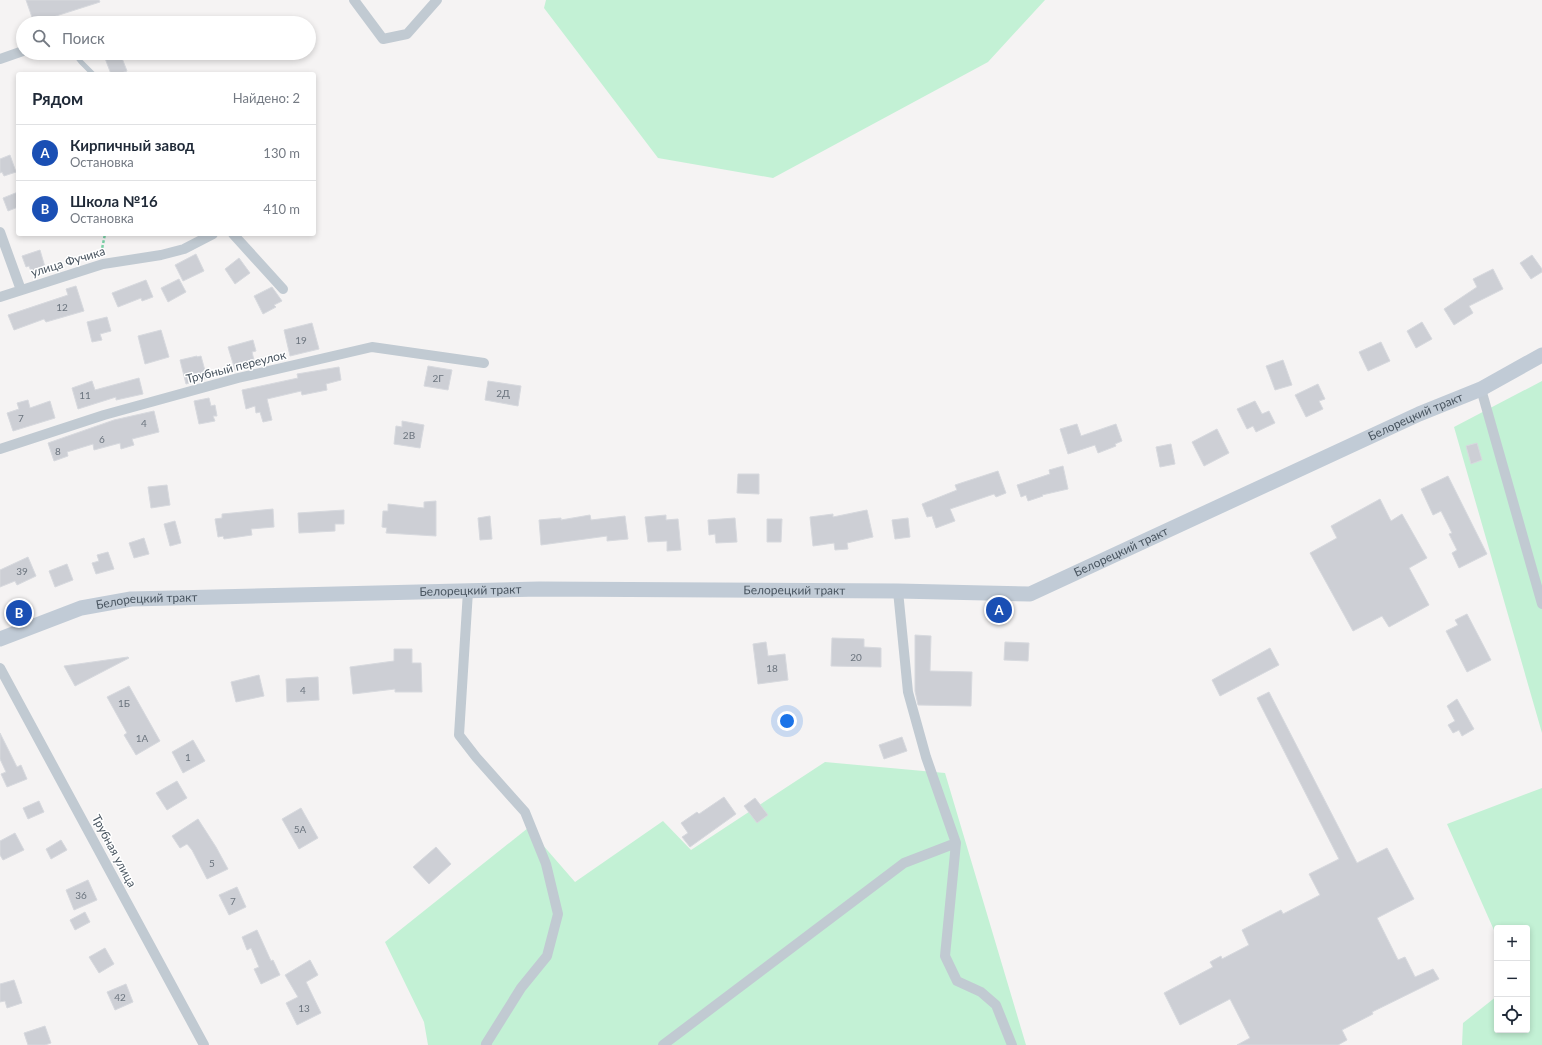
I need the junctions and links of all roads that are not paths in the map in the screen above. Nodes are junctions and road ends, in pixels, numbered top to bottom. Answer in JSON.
{"nodes":[{"id":1,"x":354,"y":0,"type":"edge"},
{"id":2,"x":437,"y":0,"type":"edge"},
{"id":3,"x":16,"y":53,"type":"edge"},
{"id":4,"x":0,"y":59,"type":"edge"},
{"id":5,"x":79,"y":60,"type":"edge"},
{"id":6,"x":90,"y":72,"type":"edge"},
{"id":7,"x":0,"y":232,"type":"edge"},
{"id":8,"x":209,"y":236,"type":"edge"},
{"id":9,"x":235,"y":236,"type":"edge"},
{"id":10,"x":283,"y":289,"type":"dead end"},
{"id":11,"x":21,"y":290,"type":"junction"},
{"id":12,"x":0,"y":297,"type":"edge"},
{"id":13,"x":1542,"y":355,"type":"edge"},
{"id":14,"x":484,"y":363,"type":"dead end"},
{"id":15,"x":1481,"y":389,"type":"junction"},
{"id":16,"x":0,"y":449,"type":"edge"},
{"id":17,"x":468,"y":591,"type":"junction"},
{"id":18,"x":898,"y":591,"type":"junction"},
{"id":19,"x":1542,"y":604,"type":"edge"},
{"id":20,"x":0,"y":639,"type":"edge"},
{"id":21,"x":0,"y":668,"type":"edge"},
{"id":22,"x":956,"y":843,"type":"junction"},
{"id":23,"x":204,"y":1045,"type":"edge"},
{"id":24,"x":487,"y":1045,"type":"edge"},
{"id":25,"x":663,"y":1045,"type":"edge"},
{"id":26,"x":1012,"y":1045,"type":"edge"}],
"edges":[{"from":1,"to":2,"type":"street"},
{"from":3,"to":4,"type":"street"},
{"from":5,"to":6,"type":"lane"},
{"from":7,"to":11,"type":"street"},
{"from":8,"to":11,"type":"street","name":"улица Фучика"},
{"from":9,"to":10,"type":"street"},
{"from":11,"to":12,"type":"street","name":"улица Фучика"},
{"from":13,"to":15,"type":"street","name":"Белорецкий тракт"},
{"from":14,"to":16,"type":"street","name":"Трубный переулок"},
{"from":15,"to":18,"type":"street","name":"Белорецкий тракт"},
{"from":15,"to":19,"type":"street"},
{"from":17,"to":18,"type":"street","name":"Белорецкий тракт"},
{"from":17,"to":20,"type":"street","name":"Белорецкий тракт"},
{"from":17,"to":24,"type":"street"},
{"from":18,"to":22,"type":"street"},
{"from":21,"to":23,"type":"street","name":"Трубная улица"},
{"from":22,"to":25,"type":"street"},
{"from":22,"to":26,"type":"street"}]}
